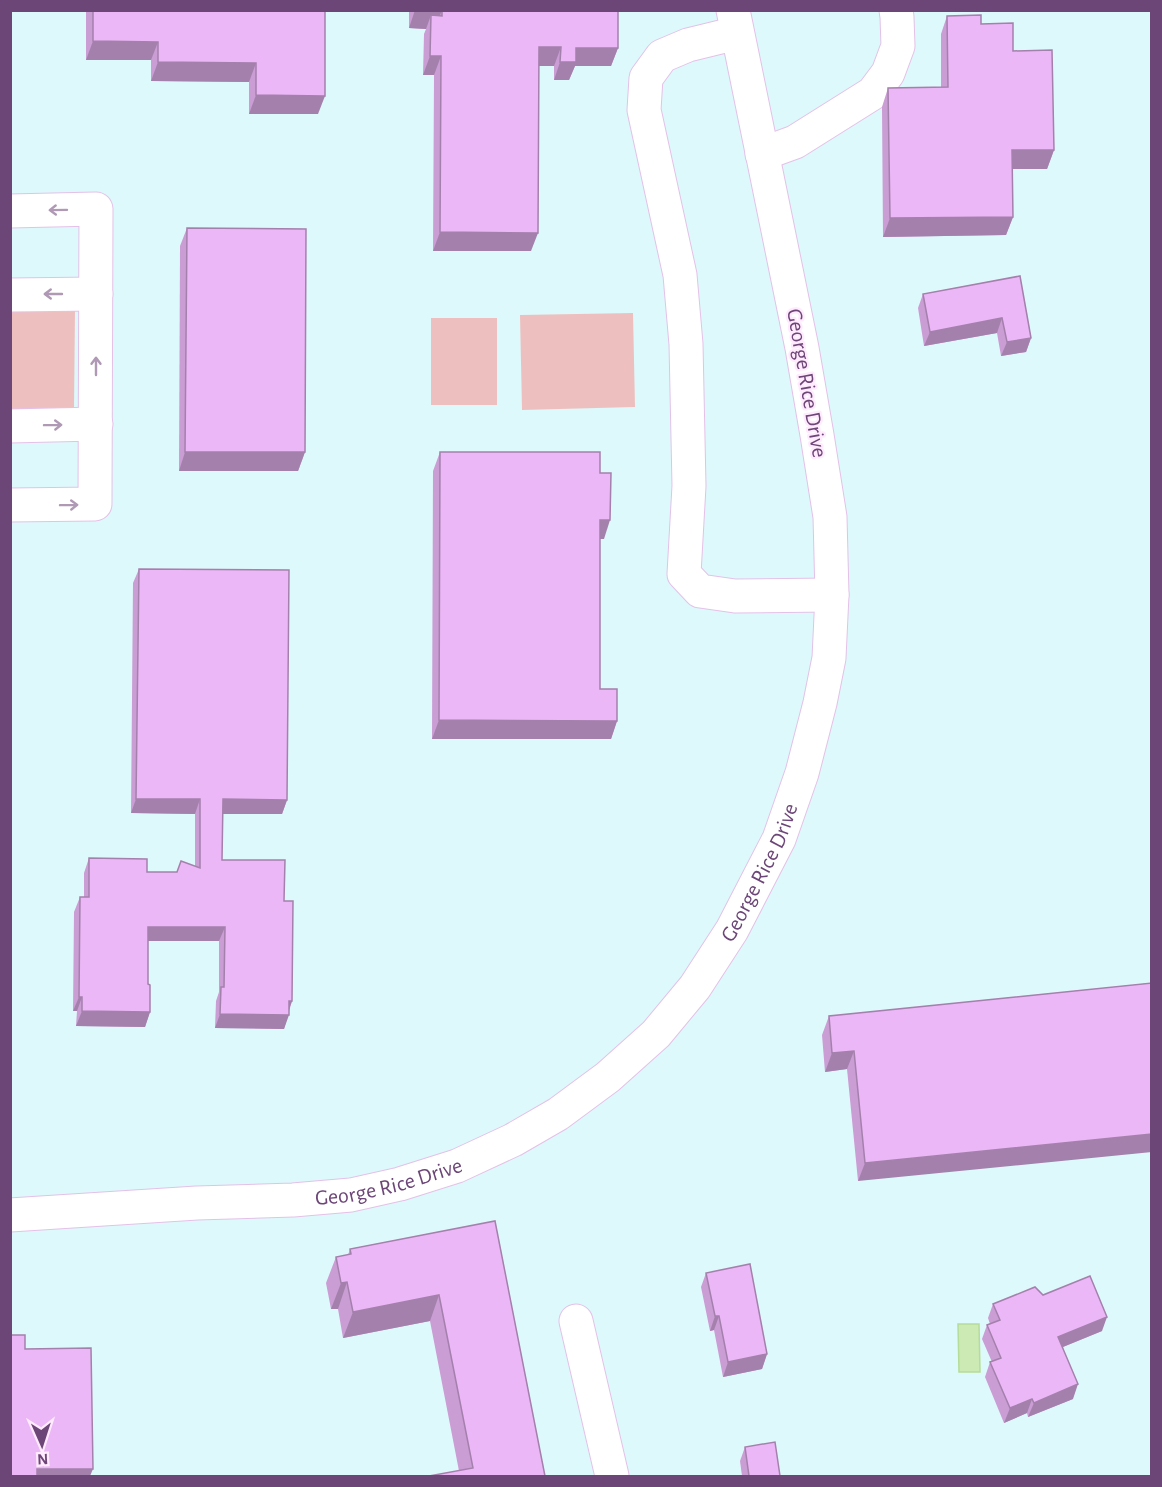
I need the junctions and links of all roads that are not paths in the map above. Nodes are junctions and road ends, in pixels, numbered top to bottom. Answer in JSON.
{"nodes":[{"id":1,"x":896,"y":10,"type":"edge"},
{"id":2,"x":735,"y":22,"type":"edge"},
{"id":3,"x":762,"y":154,"type":"junction"},
{"id":4,"x":10,"y":211,"type":"edge"},
{"id":5,"x":96,"y":294,"type":"junction"},
{"id":6,"x":10,"y":295,"type":"edge"},
{"id":7,"x":96,"y":424,"type":"junction"},
{"id":8,"x":10,"y":426,"type":"edge"},
{"id":9,"x":10,"y":505,"type":"edge"},
{"id":10,"x":832,"y":595,"type":"junction"},
{"id":11,"x":10,"y":1215,"type":"edge"},
{"id":12,"x":576,"y":1321,"type":"dead end"},
{"id":13,"x":612,"y":1476,"type":"edge"}],
"edges":[{"from":1,"to":3,"type":"street"},
{"from":2,"to":3,"type":"street","name":"George Rice Drive"},
{"from":2,"to":10,"type":"street"},
{"from":3,"to":10,"type":"street","name":"George Rice Drive"},
{"from":5,"to":4,"type":"street","one_way":true},
{"from":5,"to":6,"type":"street","one_way":true},
{"from":7,"to":5,"type":"street","one_way":true},
{"from":8,"to":7,"type":"street","one_way":true},
{"from":9,"to":7,"type":"street","one_way":true},
{"from":10,"to":11,"type":"street","name":"George Rice Drive"},
{"from":12,"to":13,"type":"street"}]}
